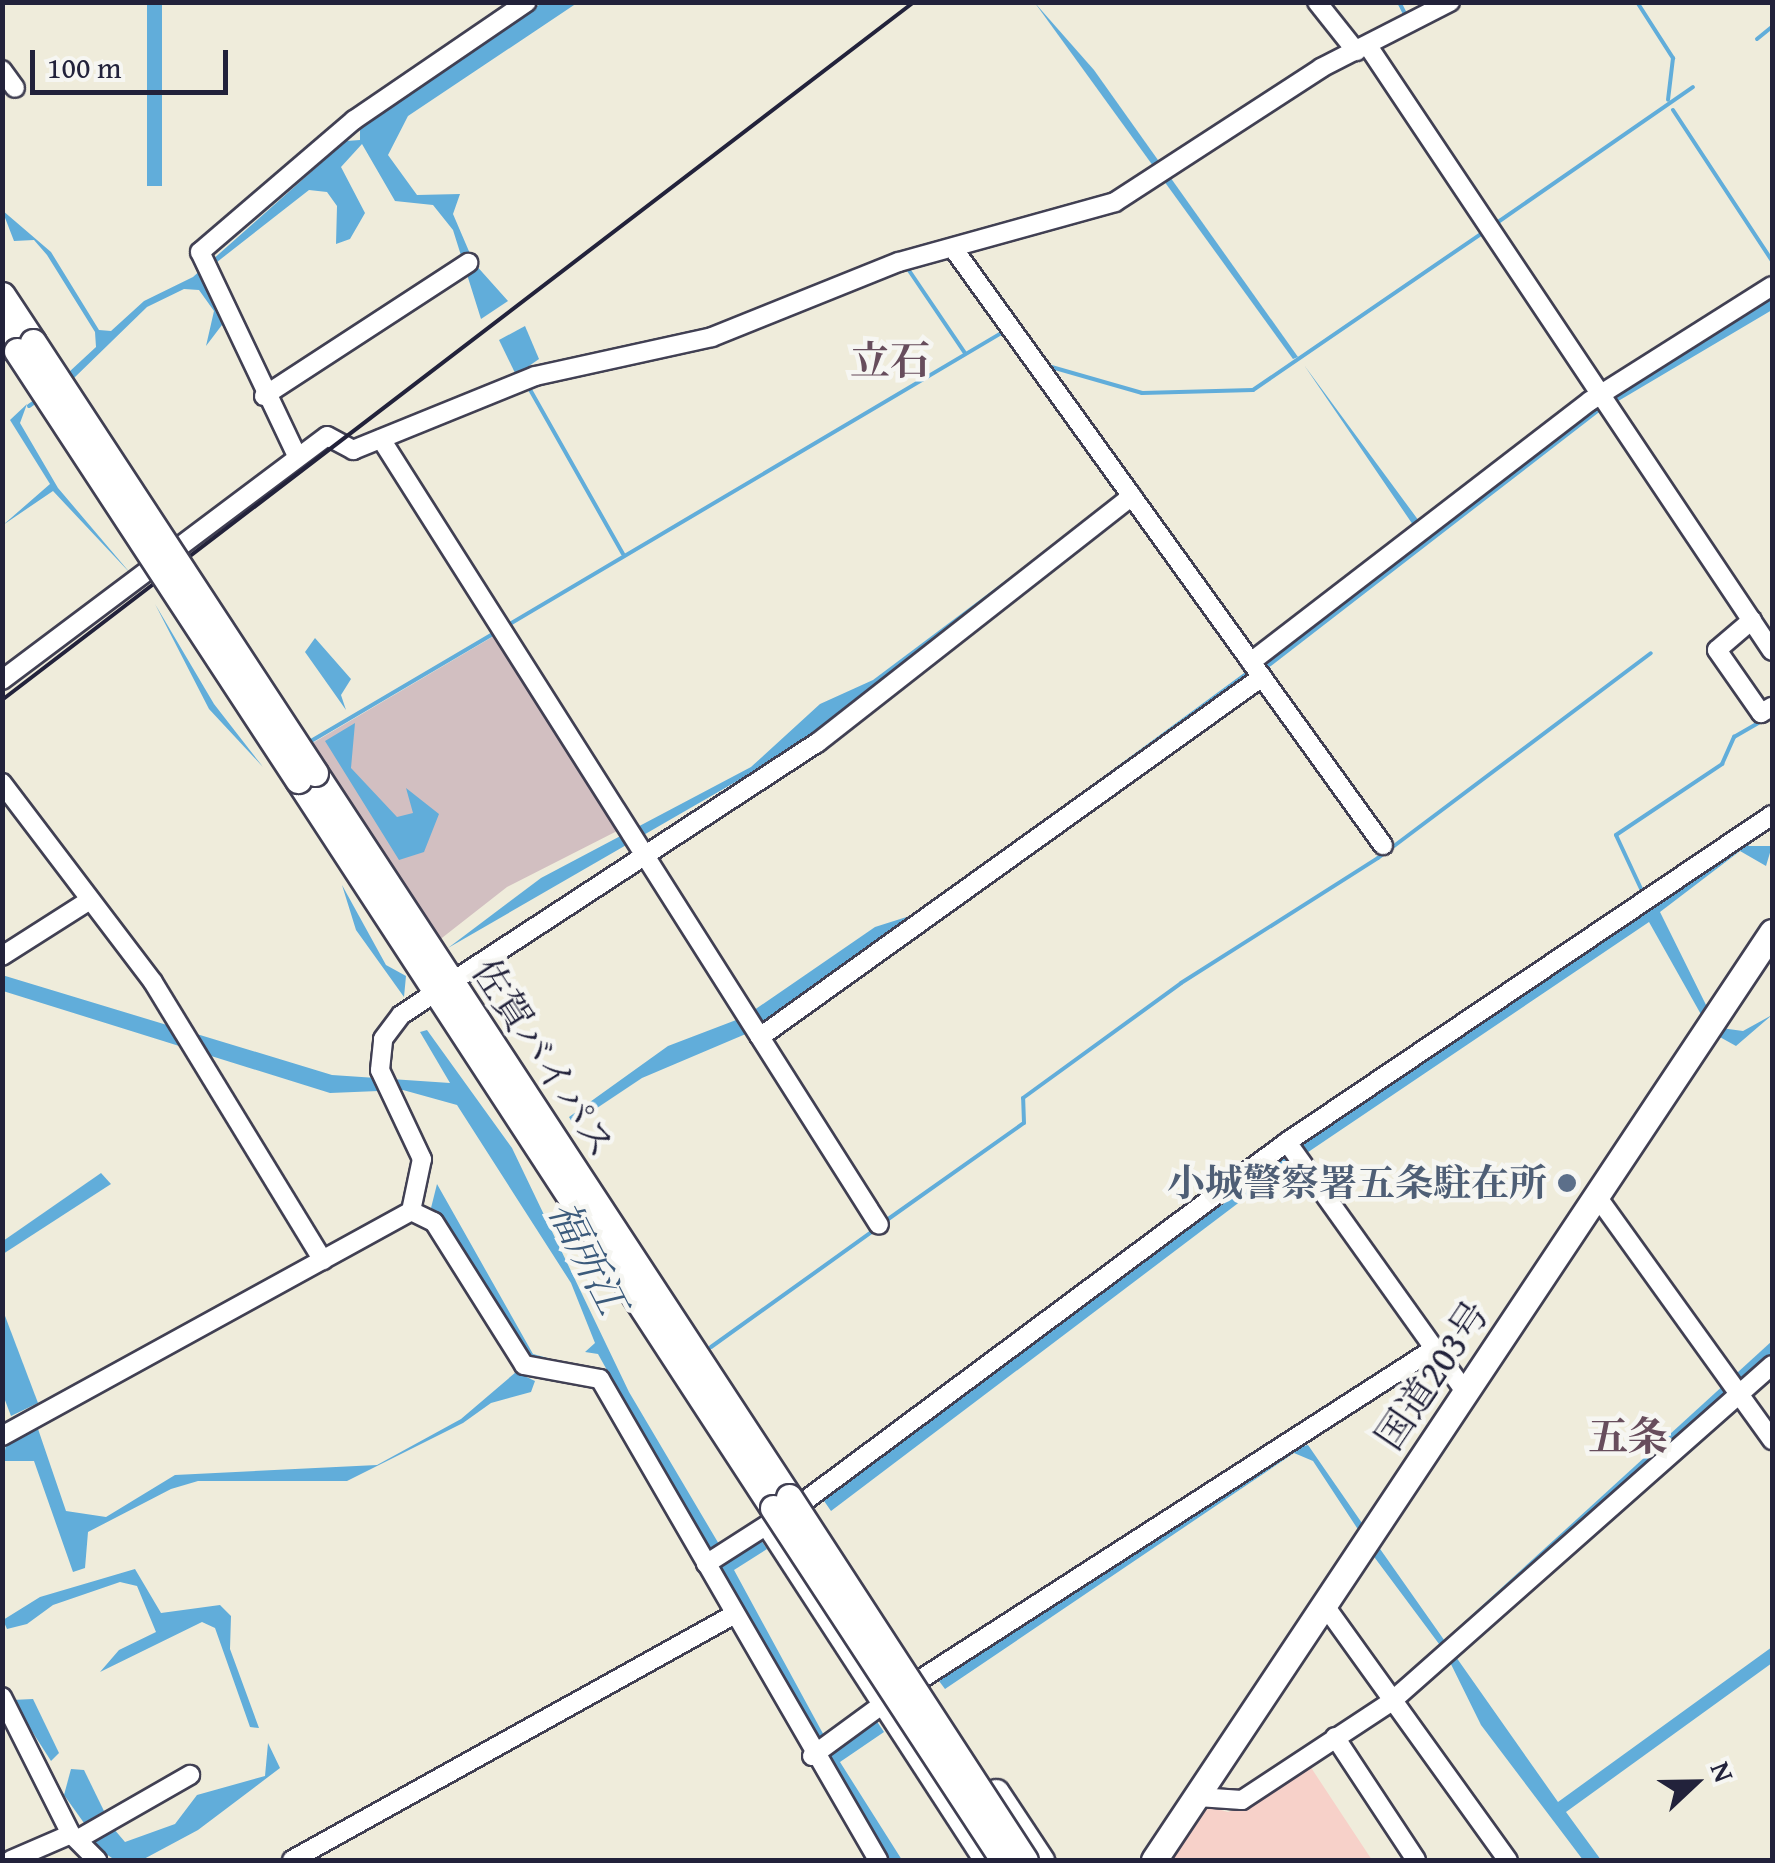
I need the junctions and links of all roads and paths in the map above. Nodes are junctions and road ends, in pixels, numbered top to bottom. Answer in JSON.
{"nodes":[{"id":1,"x":527,"y":2,"type":"edge"},
{"id":2,"x":1317,"y":2,"type":"edge"},
{"id":3,"x":1450,"y":2,"type":"edge"},
{"id":4,"x":1362,"y":49,"type":"junction"},
{"id":5,"x":2,"y":70,"type":"edge"},
{"id":6,"x":15,"y":88,"type":"dead end"},
{"id":7,"x":953,"y":248,"type":"junction"},
{"id":8,"x":468,"y":263,"type":"dead end"},
{"id":9,"x":1772,"y":286,"type":"edge"},
{"id":10,"x":2,"y":295,"type":"edge"},
{"id":11,"x":2,"y":328,"type":"edge"},
{"id":12,"x":25,"y":346,"type":"junction"},
{"id":13,"x":1604,"y":393,"type":"junction"},
{"id":14,"x":264,"y":396,"type":"junction"},
{"id":15,"x":381,"y":439,"type":"junction"},
{"id":16,"x":297,"y":456,"type":"junction"},
{"id":17,"x":1132,"y":496,"type":"junction"},
{"id":18,"x":1752,"y":620,"type":"junction"},
{"id":19,"x":1771,"y":646,"type":"edge"},
{"id":20,"x":1256,"y":670,"type":"junction"},
{"id":21,"x":2,"y":680,"type":"edge"},
{"id":22,"x":1772,"y":706,"type":"edge"},
{"id":23,"x":2,"y":783,"type":"edge"},
{"id":24,"x":1772,"y":815,"type":"edge"},
{"id":25,"x":638,"y":842,"type":"junction"},
{"id":26,"x":1382,"y":845,"type":"dead end"},
{"id":27,"x":90,"y":900,"type":"junction"},
{"id":28,"x":1772,"y":932,"type":"edge"},
{"id":29,"x":2,"y":956,"type":"edge"},
{"id":30,"x":443,"y":988,"type":"junction"},
{"id":31,"x":757,"y":1033,"type":"junction"},
{"id":32,"x":1286,"y":1142,"type":"junction"},
{"id":33,"x":1596,"y":1195,"type":"junction"},
{"id":34,"x":411,"y":1211,"type":"junction"},
{"id":35,"x":880,"y":1225,"type":"dead end"},
{"id":36,"x":323,"y":1260,"type":"junction"},
{"id":37,"x":1435,"y":1348,"type":"junction"},
{"id":38,"x":1772,"y":1365,"type":"edge"},
{"id":39,"x":1466,"y":1393,"type":"junction"},
{"id":40,"x":1740,"y":1394,"type":"junction"},
{"id":41,"x":2,"y":1436,"type":"edge"},
{"id":42,"x":1772,"y":1440,"type":"edge"},
{"id":43,"x":784,"y":1507,"type":"junction"},
{"id":44,"x":706,"y":1564,"type":"junction"},
{"id":45,"x":1324,"y":1603,"type":"junction"},
{"id":46,"x":735,"y":1614,"type":"junction"},
{"id":47,"x":921,"y":1679,"type":"junction"},
{"id":48,"x":2,"y":1698,"type":"edge"},
{"id":49,"x":1392,"y":1701,"type":"junction"},
{"id":50,"x":883,"y":1704,"type":"junction"},
{"id":51,"x":1335,"y":1737,"type":"junction"},
{"id":52,"x":812,"y":1756,"type":"junction"},
{"id":53,"x":190,"y":1776,"type":"dead end"},
{"id":54,"x":1198,"y":1797,"type":"junction"},
{"id":55,"x":75,"y":1836,"type":"junction"},
{"id":56,"x":11,"y":1860,"type":"edge"},
{"id":57,"x":97,"y":1860,"type":"edge"},
{"id":58,"x":292,"y":1860,"type":"edge"},
{"id":59,"x":878,"y":1860,"type":"edge"},
{"id":60,"x":988,"y":1860,"type":"edge"},
{"id":61,"x":1003,"y":1860,"type":"edge"},
{"id":62,"x":1025,"y":1860,"type":"edge"},
{"id":63,"x":1040,"y":1860,"type":"edge"},
{"id":64,"x":1154,"y":1860,"type":"edge"},
{"id":65,"x":1416,"y":1860,"type":"edge"},
{"id":66,"x":1508,"y":1860,"type":"edge"}],
"edges":[{"from":1,"to":14,"type":"street"},
{"from":2,"to":4,"type":"street"},
{"from":3,"to":4,"type":"street"},
{"from":4,"to":7,"type":"street"},
{"from":4,"to":13,"type":"street"},
{"from":5,"to":6,"type":"street"},
{"from":7,"to":15,"type":"street"},
{"from":7,"to":17,"type":"street"},
{"from":8,"to":14,"type":"street"},
{"from":9,"to":13,"type":"street"},
{"from":10,"to":12,"type":"highway","name":"佐賀バイパス"},
{"from":11,"to":12,"type":"highway","name":"佐賀バイパス"},
{"from":12,"to":30,"type":"highway","name":"佐賀バイパス","bridge":true},
{"from":13,"to":18,"type":"street"},
{"from":13,"to":20,"type":"street"},
{"from":14,"to":16,"type":"street"},
{"from":15,"to":16,"type":"street"},
{"from":15,"to":25,"type":"street"},
{"from":16,"to":21,"type":"street"},
{"from":17,"to":20,"type":"street"},
{"from":17,"to":25,"type":"street"},
{"from":18,"to":19,"type":"street"},
{"from":18,"to":22,"type":"street"},
{"from":20,"to":26,"type":"street"},
{"from":20,"to":31,"type":"street"},
{"from":23,"to":27,"type":"street"},
{"from":24,"to":32,"type":"street"},
{"from":25,"to":30,"type":"street"},
{"from":25,"to":31,"type":"street"},
{"from":27,"to":29,"type":"street"},
{"from":27,"to":36,"type":"street"},
{"from":28,"to":33,"type":"highway","name":"国道203号"},
{"from":30,"to":34,"type":"street"},
{"from":30,"to":43,"type":"highway","name":"佐賀バイパス"},
{"from":30,"to":43,"type":"highway","name":"佐賀バイパス"},
{"from":31,"to":35,"type":"street"},
{"from":32,"to":37,"type":"street"},
{"from":32,"to":43,"type":"street"},
{"from":33,"to":39,"type":"highway","name":"国道203号"},
{"from":33,"to":40,"type":"street"},
{"from":34,"to":36,"type":"street"},
{"from":34,"to":44,"type":"street"},
{"from":36,"to":41,"type":"street"},
{"from":37,"to":39,"type":"street"},
{"from":37,"to":47,"type":"street"},
{"from":38,"to":40,"type":"street"},
{"from":39,"to":45,"type":"highway","name":"国道203号"},
{"from":40,"to":42,"type":"street"},
{"from":40,"to":49,"type":"street"},
{"from":43,"to":44,"type":"street"},
{"from":43,"to":47,"type":"highway"},
{"from":43,"to":50,"type":"highway"},
{"from":43,"to":61,"type":"highway","name":"佐賀バイパス","bridge":true},
{"from":43,"to":62,"type":"highway","name":"佐賀バイパス","bridge":true},
{"from":44,"to":46,"type":"street"},
{"from":45,"to":49,"type":"street"},
{"from":45,"to":54,"type":"highway","name":"国道203号"},
{"from":46,"to":52,"type":"street"},
{"from":46,"to":58,"type":"street"},
{"from":47,"to":63,"type":"highway"},
{"from":48,"to":55,"type":"street"},
{"from":49,"to":51,"type":"street"},
{"from":49,"to":66,"type":"street"},
{"from":50,"to":52,"type":"street"},
{"from":50,"to":60,"type":"highway"},
{"from":51,"to":54,"type":"street"},
{"from":51,"to":65,"type":"street"},
{"from":52,"to":59,"type":"street"},
{"from":53,"to":55,"type":"street"},
{"from":54,"to":64,"type":"highway","name":"国道203号"},
{"from":55,"to":56,"type":"street"},
{"from":55,"to":57,"type":"street"}]}
